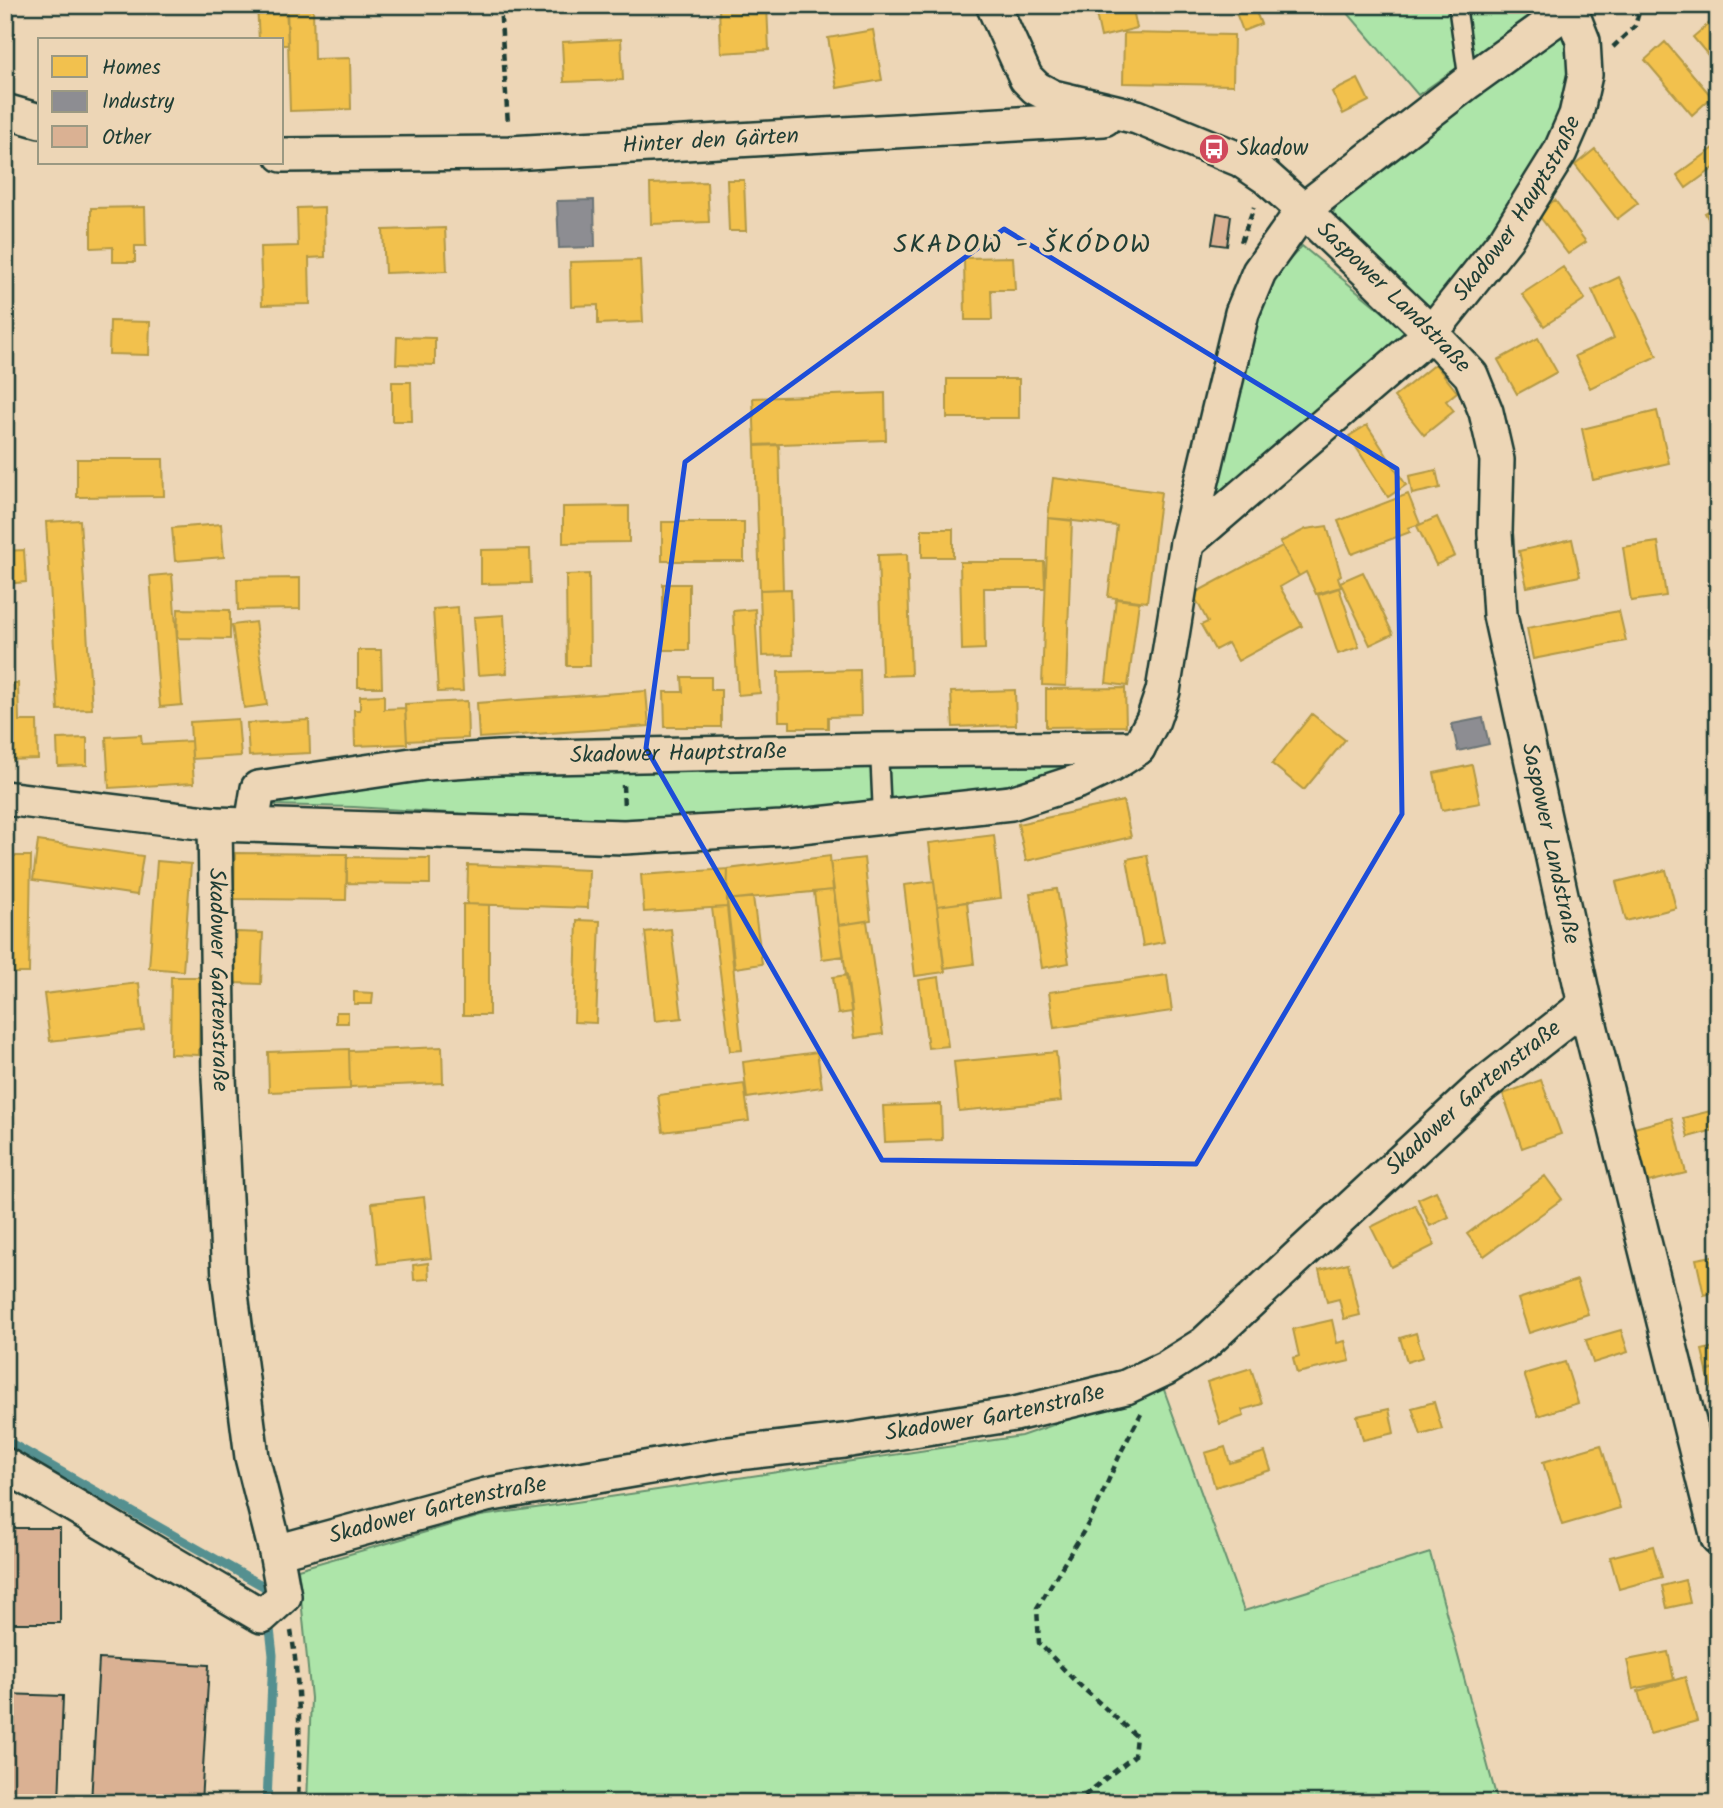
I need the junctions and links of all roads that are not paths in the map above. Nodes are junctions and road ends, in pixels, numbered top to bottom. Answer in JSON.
{"nodes":[{"id":1,"x":993,"y":5,"type":"edge"},
{"id":2,"x":1457,"y":5,"type":"edge"},
{"id":3,"x":1573,"y":7,"type":"edge"},
{"id":4,"x":1468,"y":82,"type":"junction"},
{"id":5,"x":5,"y":111,"type":"edge"},
{"id":6,"x":1138,"y":117,"type":"junction"},
{"id":7,"x":38,"y":120,"type":"edge"},
{"id":8,"x":284,"y":155,"type":"edge"},
{"id":9,"x":1303,"y":211,"type":"junction"},
{"id":10,"x":1431,"y":333,"type":"junction"},
{"id":11,"x":1187,"y":543,"type":"junction"},
{"id":12,"x":1138,"y":748,"type":"junction"},
{"id":13,"x":879,"y":750,"type":"junction"},
{"id":14,"x":5,"y":798,"type":"edge"},
{"id":15,"x":882,"y":815,"type":"junction"},
{"id":16,"x":215,"y":824,"type":"junction"},
{"id":17,"x":252,"y":825,"type":"junction"},
{"id":18,"x":1585,"y":1005,"type":"junction"},
{"id":19,"x":5,"y":1465,"type":"edge"},
{"id":20,"x":1718,"y":1538,"type":"edge"},
{"id":21,"x":276,"y":1552,"type":"junction"}],
"edges":[{"from":1,"to":6,"type":"street","name":"Saspower Landstraße"},
{"from":2,"to":4,"type":"lane"},
{"from":3,"to":4,"type":"street","name":"Skadower Hauptstraße"},
{"from":3,"to":10,"type":"street","name":"Skadower Hauptstraße"},
{"from":4,"to":9,"type":"street","name":"Skadower Hauptstraße"},
{"from":5,"to":7,"type":"street"},
{"from":6,"to":8,"type":"street","name":"Hinter den Gärten"},
{"from":6,"to":9,"type":"street","name":"Saspower Landstraße"},
{"from":9,"to":10,"type":"street","name":"Saspower Landstraße"},
{"from":9,"to":11,"type":"street","name":"Skadower Hauptstraße"},
{"from":10,"to":11,"type":"street","name":"Skadower Hauptstraße"},
{"from":10,"to":18,"type":"street","name":"Saspower Landstraße"},
{"from":11,"to":12,"type":"street","name":"Skadower Hauptstraße"},
{"from":12,"to":13,"type":"street","name":"Skadower Hauptstraße"},
{"from":12,"to":15,"type":"street"},
{"from":13,"to":15,"type":"lane"},
{"from":13,"to":17,"type":"street","name":"Skadower Hauptstraße"},
{"from":14,"to":16,"type":"street"},
{"from":15,"to":17,"type":"street"},
{"from":16,"to":17,"type":"street"},
{"from":16,"to":21,"type":"street","name":"Skadower Gartenstraße"},
{"from":18,"to":20,"type":"street","name":"Saspower Landstraße"},
{"from":18,"to":21,"type":"street","name":"Skadower Gartenstraße"},
{"from":19,"to":21,"type":"street","name":"Skadower Gartenstraße"}]}
